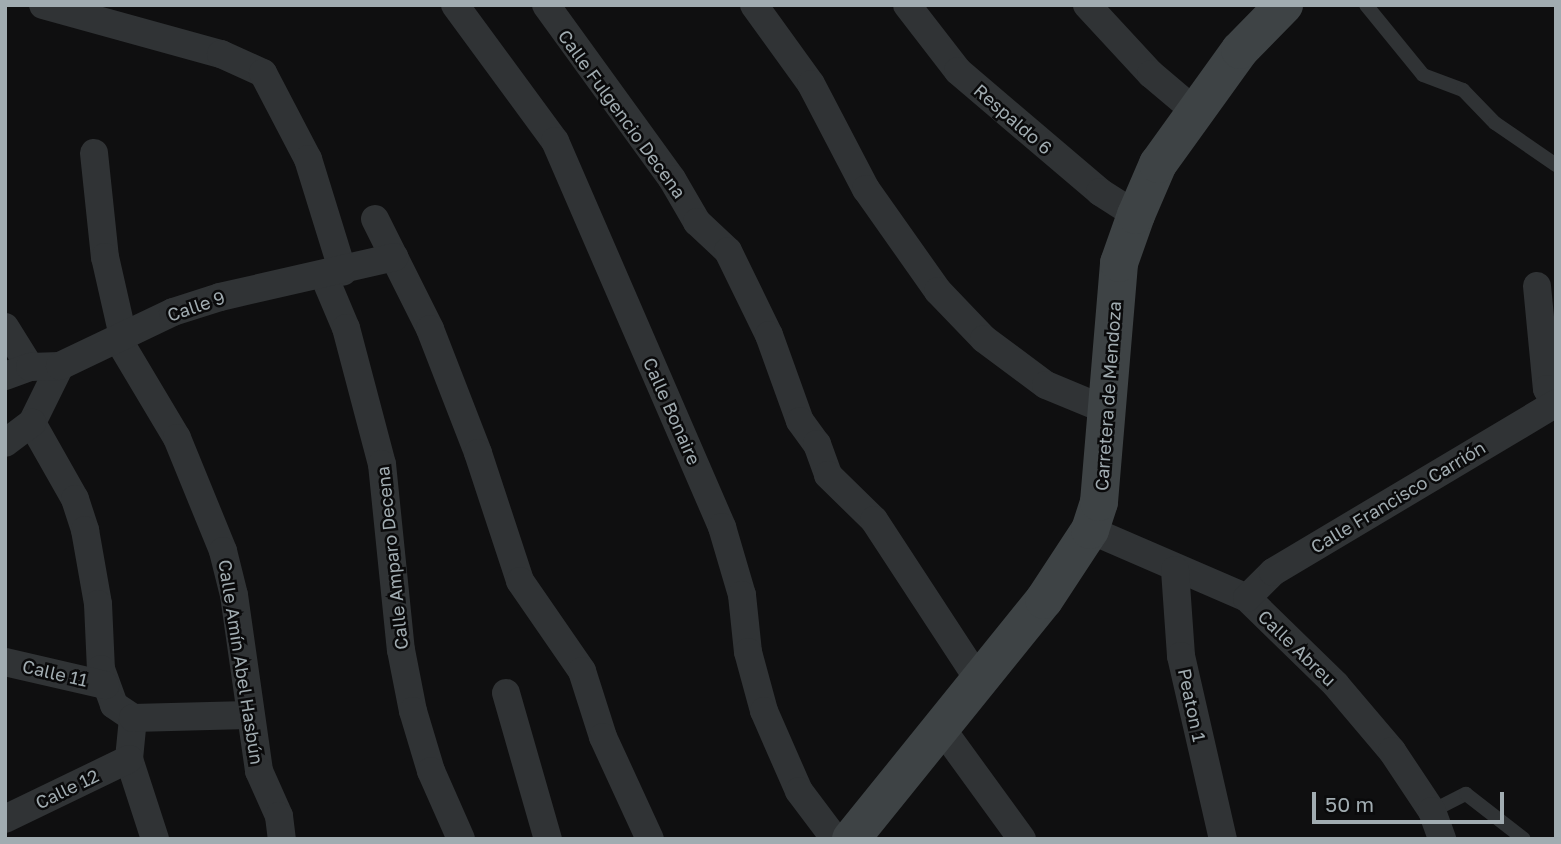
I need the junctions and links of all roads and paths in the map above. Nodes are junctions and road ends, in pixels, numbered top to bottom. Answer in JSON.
{"nodes":[{"id":1,"x":43,"y":5,"type":"edge"},
{"id":2,"x":455,"y":5,"type":"edge"},
{"id":3,"x":546,"y":5,"type":"edge"},
{"id":4,"x":754,"y":5,"type":"edge"},
{"id":5,"x":906,"y":5,"type":"edge"},
{"id":6,"x":1087,"y":5,"type":"edge"},
{"id":7,"x":1284,"y":5,"type":"edge"},
{"id":8,"x":1366,"y":5,"type":"edge"},
{"id":9,"x":1196,"y":112,"type":"junction"},
{"id":10,"x":94,"y":153,"type":"dead end"},
{"id":11,"x":1556,"y":166,"type":"edge"},
{"id":12,"x":1136,"y":215,"type":"junction"},
{"id":13,"x":375,"y":219,"type":"dead end"},
{"id":14,"x":394,"y":257,"type":"junction"},
{"id":15,"x":334,"y":274,"type":"junction"},
{"id":16,"x":1537,"y":286,"type":"dead end"},
{"id":17,"x":5,"y":327,"type":"edge"},
{"id":18,"x":120,"y":338,"type":"junction"},
{"id":19,"x":60,"y":366,"type":"junction"},
{"id":20,"x":18,"y":371,"type":"edge"},
{"id":21,"x":1555,"y":404,"type":"edge"},
{"id":22,"x":1104,"y":409,"type":"junction"},
{"id":23,"x":32,"y":423,"type":"junction"},
{"id":24,"x":5,"y":443,"type":"edge"},
{"id":25,"x":1090,"y":530,"type":"junction"},
{"id":26,"x":1175,"y":570,"type":"junction"},
{"id":27,"x":1247,"y":598,"type":"junction"},
{"id":28,"x":5,"y":662,"type":"edge"},
{"id":29,"x":980,"y":682,"type":"junction"},
{"id":30,"x":105,"y":685,"type":"junction"},
{"id":31,"x":506,"y":693,"type":"dead end"},
{"id":32,"x":247,"y":715,"type":"junction"},
{"id":33,"x":133,"y":718,"type":"junction"},
{"id":34,"x":942,"y":729,"type":"junction"},
{"id":35,"x":129,"y":759,"type":"junction"},
{"id":36,"x":1432,"y":811,"type":"junction"},
{"id":37,"x":5,"y":819,"type":"edge"},
{"id":38,"x":155,"y":839,"type":"edge"},
{"id":39,"x":282,"y":839,"type":"edge"},
{"id":40,"x":461,"y":839,"type":"edge"},
{"id":41,"x":548,"y":839,"type":"edge"},
{"id":42,"x":650,"y":839,"type":"edge"},
{"id":43,"x":835,"y":839,"type":"edge"},
{"id":44,"x":851,"y":839,"type":"edge"},
{"id":45,"x":1022,"y":839,"type":"edge"},
{"id":46,"x":1223,"y":839,"type":"edge"},
{"id":47,"x":1442,"y":839,"type":"edge"},
{"id":48,"x":1524,"y":839,"type":"edge"}],
"edges":[{"from":1,"to":15,"type":"street","name":"Calle Amparo Decena"},
{"from":2,"to":43,"type":"street","name":"Calle Bonaire"},
{"from":3,"to":29,"type":"street","name":"Calle Fulgencio Decena"},
{"from":4,"to":22,"type":"street"},
{"from":5,"to":12,"type":"street","name":"Respaldo 6"},
{"from":6,"to":9,"type":"street"},
{"from":7,"to":9,"type":"street","name":"Carretera de Mendoza"},
{"from":8,"to":11,"type":"lane"},
{"from":9,"to":12,"type":"street","name":"Carretera de Mendoza"},
{"from":10,"to":18,"type":"street","name":"Calle Amín Abel Hasbún"},
{"from":12,"to":22,"type":"street","name":"Carretera de Mendoza"},
{"from":13,"to":14,"type":"street"},
{"from":14,"to":15,"type":"street","name":"Calle 9"},
{"from":14,"to":42,"type":"street"},
{"from":15,"to":18,"type":"street","name":"Calle 9"},
{"from":15,"to":40,"type":"street","name":"Calle Amparo Decena"},
{"from":16,"to":21,"type":"street"},
{"from":17,"to":20,"type":"street"},
{"from":18,"to":19,"type":"street","name":"Calle 9"},
{"from":18,"to":32,"type":"street","name":"Calle Amín Abel Hasbún"},
{"from":19,"to":20,"type":"street","name":"Calle 9"},
{"from":19,"to":23,"type":"street"},
{"from":21,"to":27,"type":"street","name":"Calle Francisco Carrión"},
{"from":22,"to":25,"type":"street","name":"Carretera de Mendoza"},
{"from":23,"to":24,"type":"street"},
{"from":23,"to":30,"type":"street"},
{"from":25,"to":26,"type":"street","name":"Calle Abreu"},
{"from":25,"to":29,"type":"street","name":"Carretera de Mendoza"},
{"from":26,"to":27,"type":"street","name":"Calle Abreu"},
{"from":26,"to":46,"type":"street","name":"Peaton 1"},
{"from":27,"to":36,"type":"street","name":"Calle Abreu"},
{"from":28,"to":30,"type":"street","name":"Calle 11"},
{"from":29,"to":34,"type":"street","name":"Carretera de Mendoza"},
{"from":30,"to":33,"type":"street"},
{"from":31,"to":41,"type":"street"},
{"from":32,"to":33,"type":"street"},
{"from":32,"to":39,"type":"street","name":"Calle Amín Abel Hasbún"},
{"from":33,"to":35,"type":"street"},
{"from":34,"to":44,"type":"street","name":"Carretera de Mendoza"},
{"from":34,"to":45,"type":"street"},
{"from":35,"to":37,"type":"street","name":"Calle 12"},
{"from":35,"to":38,"type":"street"},
{"from":36,"to":47,"type":"street","name":"Calle Abreu"},
{"from":36,"to":48,"type":"lane"}]}
